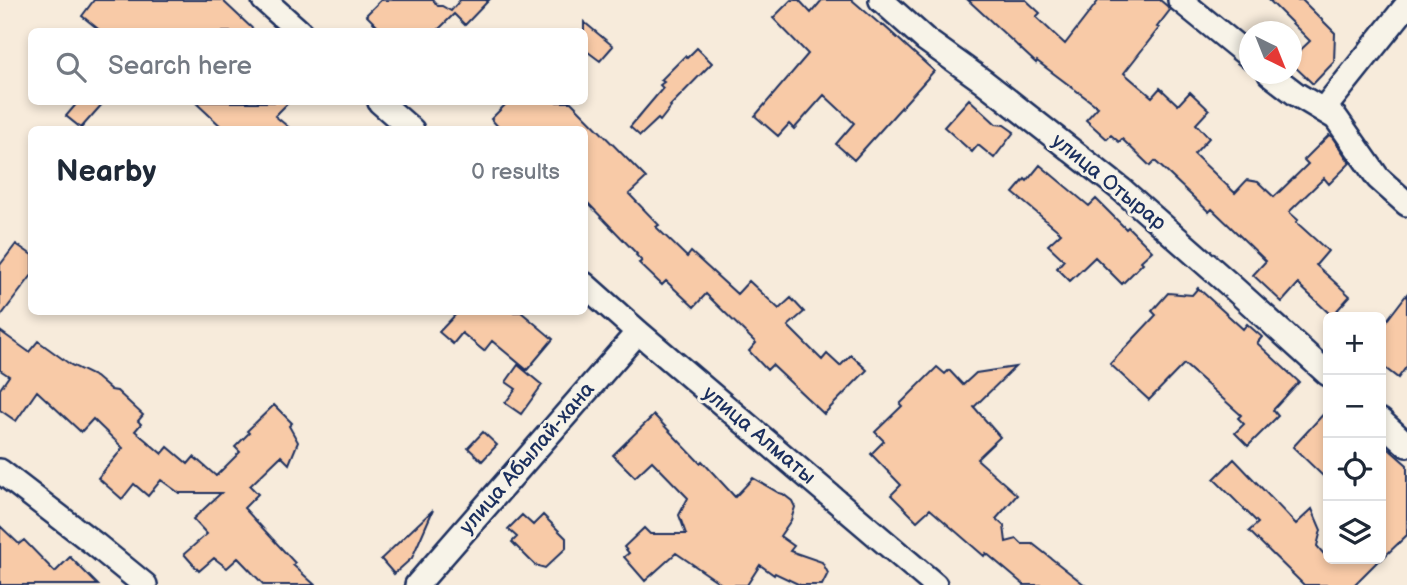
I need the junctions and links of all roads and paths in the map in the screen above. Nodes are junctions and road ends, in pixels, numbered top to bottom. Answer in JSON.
{"nodes":[{"id":1,"x":264,"y":0,"type":"edge"},
{"id":2,"x":881,"y":0,"type":"edge"},
{"id":3,"x":1180,"y":0,"type":"edge"},
{"id":4,"x":1407,"y":5,"type":"edge"},
{"id":5,"x":296,"y":28,"type":"edge"},
{"id":6,"x":1239,"y":48,"type":"edge"},
{"id":7,"x":1283,"y":84,"type":"edge"},
{"id":8,"x":383,"y":105,"type":"edge"},
{"id":9,"x":1324,"y":110,"type":"junction"},
{"id":10,"x":407,"y":126,"type":"edge"},
{"id":11,"x":1407,"y":204,"type":"edge"},
{"id":12,"x":588,"y":288,"type":"edge"},
{"id":13,"x":638,"y":332,"type":"junction"},
{"id":14,"x":1323,"y":369,"type":"edge"},
{"id":15,"x":1386,"y":426,"type":"edge"},
{"id":16,"x":1407,"y":445,"type":"edge"},
{"id":17,"x":0,"y":471,"type":"edge"},
{"id":18,"x":145,"y":585,"type":"edge"},
{"id":19,"x":417,"y":585,"type":"edge"},
{"id":20,"x":935,"y":585,"type":"edge"}],
"edges":[{"from":1,"to":5,"type":"street"},
{"from":2,"to":14,"type":"street","name":"улица Отырар"},
{"from":3,"to":6,"type":"street"},
{"from":4,"to":9,"type":"street"},
{"from":7,"to":9,"type":"street"},
{"from":8,"to":10,"type":"street"},
{"from":9,"to":11,"type":"street"},
{"from":12,"to":13,"type":"street","name":"улица Алматы"},
{"from":13,"to":19,"type":"street","name":"улица Абылай-хана"},
{"from":13,"to":20,"type":"street","name":"улица Алматы"},
{"from":15,"to":16,"type":"street"},
{"from":17,"to":18,"type":"street"}]}
